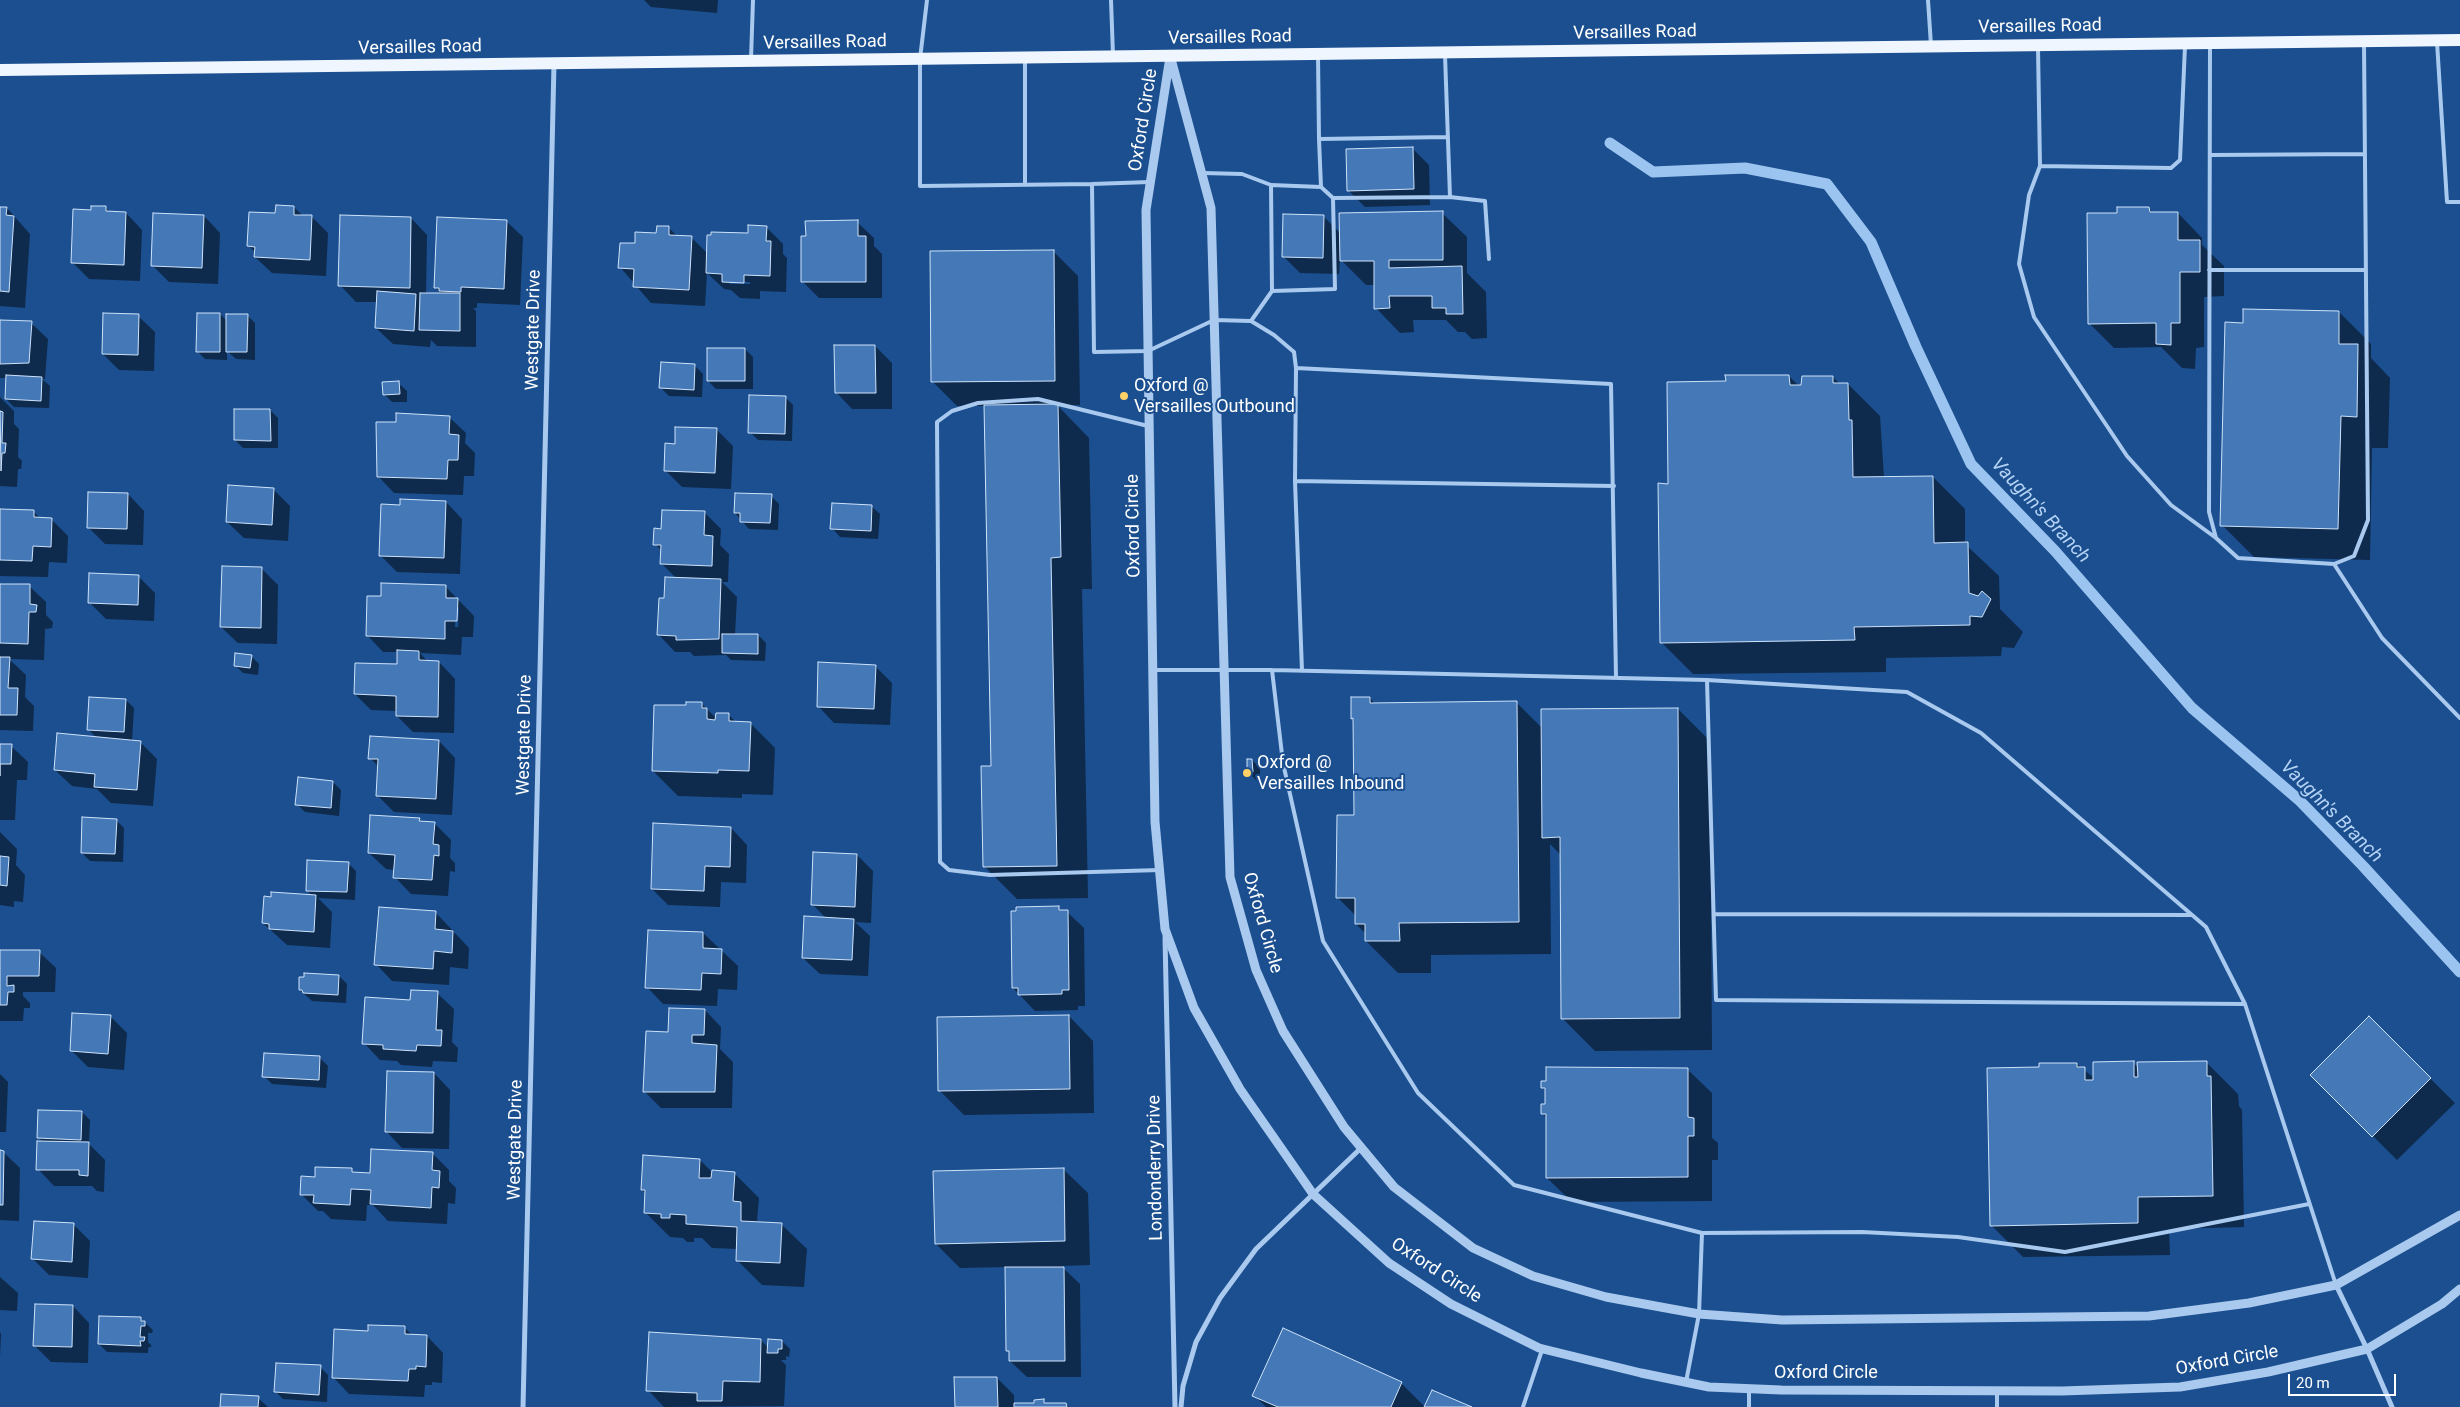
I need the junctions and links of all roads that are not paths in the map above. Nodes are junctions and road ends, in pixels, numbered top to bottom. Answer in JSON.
{"nodes":[{"id":1,"x":753,"y":0,"type":"edge"},
{"id":2,"x":927,"y":0,"type":"edge"},
{"id":3,"x":1110,"y":0,"type":"edge"},
{"id":4,"x":1928,"y":0,"type":"edge"},
{"id":5,"x":2364,"y":40,"type":"junction"},
{"id":6,"x":2437,"y":40,"type":"junction"},
{"id":7,"x":2460,"y":40,"type":"edge"},
{"id":8,"x":2210,"y":42,"type":"junction"},
{"id":9,"x":2185,"y":43,"type":"junction"},
{"id":10,"x":2038,"y":45,"type":"junction"},
{"id":11,"x":1931,"y":46,"type":"junction"},
{"id":12,"x":1445,"y":53,"type":"junction"},
{"id":13,"x":1318,"y":55,"type":"junction"},
{"id":14,"x":1113,"y":57,"type":"junction"},
{"id":15,"x":1170,"y":57,"type":"junction"},
{"id":16,"x":920,"y":59,"type":"junction"},
{"id":17,"x":1025,"y":59,"type":"junction"},
{"id":18,"x":751,"y":61,"type":"junction"},
{"id":19,"x":554,"y":64,"type":"junction"},
{"id":20,"x":0,"y":70,"type":"edge"},
{"id":21,"x":1448,"y":137,"type":"junction"},
{"id":22,"x":1319,"y":139,"type":"junction"},
{"id":23,"x":2365,"y":154,"type":"junction"},
{"id":24,"x":2210,"y":155,"type":"junction"},
{"id":25,"x":2040,"y":166,"type":"junction"},
{"id":26,"x":1202,"y":173,"type":"junction"},
{"id":27,"x":1150,"y":182,"type":"junction"},
{"id":28,"x":1025,"y":184,"type":"junction"},
{"id":29,"x":1092,"y":184,"type":"junction"},
{"id":30,"x":1271,"y":185,"type":"junction"},
{"id":31,"x":1321,"y":186,"type":"junction"},
{"id":32,"x":1450,"y":197,"type":"junction"},
{"id":33,"x":1333,"y":198,"type":"junction"},
{"id":34,"x":2460,"y":202,"type":"edge"},
{"id":35,"x":1489,"y":259,"type":"dead end"},
{"id":36,"x":2209,"y":270,"type":"junction"},
{"id":37,"x":2366,"y":270,"type":"junction"},
{"id":38,"x":1272,"y":291,"type":"junction"},
{"id":39,"x":1214,"y":320,"type":"junction"},
{"id":40,"x":1251,"y":321,"type":"junction"},
{"id":41,"x":1148,"y":350,"type":"junction"},
{"id":42,"x":1296,"y":368,"type":"junction"},
{"id":43,"x":1149,"y":426,"type":"junction"},
{"id":44,"x":1295,"y":481,"type":"junction"},
{"id":45,"x":1614,"y":486,"type":"junction"},
{"id":46,"x":2216,"y":538,"type":"junction"},
{"id":47,"x":2334,"y":564,"type":"junction"},
{"id":48,"x":1153,"y":670,"type":"junction"},
{"id":49,"x":1224,"y":670,"type":"junction"},
{"id":50,"x":1272,"y":670,"type":"junction"},
{"id":51,"x":1302,"y":671,"type":"junction"},
{"id":52,"x":1616,"y":678,"type":"junction"},
{"id":53,"x":1707,"y":680,"type":"junction"},
{"id":54,"x":2460,"y":718,"type":"edge"},
{"id":55,"x":1160,"y":870,"type":"junction"},
{"id":56,"x":1714,"y":914,"type":"junction"},
{"id":57,"x":2193,"y":915,"type":"junction"},
{"id":58,"x":1165,"y":929,"type":"junction"},
{"id":59,"x":2245,"y":1004,"type":"junction"},
{"id":60,"x":1361,"y":1148,"type":"junction"},
{"id":61,"x":1313,"y":1194,"type":"junction"},
{"id":62,"x":2310,"y":1204,"type":"junction"},
{"id":63,"x":2460,"y":1215,"type":"edge"},
{"id":64,"x":1702,"y":1233,"type":"junction"},
{"id":65,"x":2336,"y":1284,"type":"junction"},
{"id":66,"x":2460,"y":1289,"type":"edge"},
{"id":67,"x":1699,"y":1314,"type":"junction"},
{"id":68,"x":1542,"y":1349,"type":"junction"},
{"id":69,"x":2367,"y":1349,"type":"junction"},
{"id":70,"x":1686,"y":1382,"type":"junction"},
{"id":71,"x":1750,"y":1389,"type":"junction"},
{"id":72,"x":1997,"y":1390,"type":"junction"},
{"id":73,"x":524,"y":1407,"type":"edge"},
{"id":74,"x":1175,"y":1407,"type":"edge"},
{"id":75,"x":1181,"y":1407,"type":"edge"},
{"id":76,"x":1523,"y":1407,"type":"edge"},
{"id":77,"x":1749,"y":1407,"type":"edge"},
{"id":78,"x":1997,"y":1407,"type":"edge"},
{"id":79,"x":2392,"y":1407,"type":"edge"}],
"edges":[{"from":1,"to":18,"type":"lane"},
{"from":2,"to":16,"type":"lane"},
{"from":3,"to":14,"type":"lane"},
{"from":4,"to":11,"type":"lane"},
{"from":5,"to":6,"type":"main road","name":"Versailles Road"},
{"from":5,"to":8,"type":"main road","name":"Versailles Road"},
{"from":5,"to":23,"type":"lane"},
{"from":6,"to":7,"type":"main road","name":"Versailles Road"},
{"from":6,"to":34,"type":"lane"},
{"from":8,"to":9,"type":"main road","name":"Versailles Road"},
{"from":8,"to":24,"type":"lane"},
{"from":9,"to":10,"type":"main road","name":"Versailles Road"},
{"from":9,"to":25,"type":"lane"},
{"from":10,"to":11,"type":"main road","name":"Versailles Road"},
{"from":10,"to":25,"type":"lane"},
{"from":11,"to":12,"type":"main road","name":"Versailles Road"},
{"from":12,"to":13,"type":"main road","name":"Versailles Road"},
{"from":12,"to":21,"type":"lane"},
{"from":13,"to":15,"type":"main road","name":"Versailles Road"},
{"from":13,"to":22,"type":"lane"},
{"from":14,"to":15,"type":"main road","name":"Versailles Road"},
{"from":14,"to":17,"type":"main road","name":"Versailles Road"},
{"from":15,"to":26,"type":"street","name":"Oxford Circle"},
{"from":15,"to":27,"type":"street","name":"Oxford Circle"},
{"from":16,"to":17,"type":"main road","name":"Versailles Road"},
{"from":16,"to":18,"type":"main road","name":"Versailles Road"},
{"from":16,"to":28,"type":"lane"},
{"from":17,"to":28,"type":"lane"},
{"from":18,"to":19,"type":"main road","name":"Versailles Road"},
{"from":19,"to":20,"type":"main road","name":"Versailles Road"},
{"from":19,"to":73,"type":"street","name":"Westgate Drive"},
{"from":21,"to":22,"type":"lane"},
{"from":21,"to":32,"type":"lane"},
{"from":22,"to":31,"type":"lane"},
{"from":23,"to":24,"type":"lane"},
{"from":23,"to":37,"type":"lane"},
{"from":24,"to":36,"type":"lane"},
{"from":25,"to":46,"type":"lane"},
{"from":26,"to":30,"type":"lane"},
{"from":26,"to":39,"type":"street","name":"Oxford Circle"},
{"from":27,"to":29,"type":"lane"},
{"from":27,"to":41,"type":"street","name":"Oxford Circle"},
{"from":28,"to":29,"type":"lane"},
{"from":29,"to":41,"type":"lane"},
{"from":30,"to":31,"type":"lane"},
{"from":30,"to":38,"type":"lane"},
{"from":31,"to":33,"type":"lane"},
{"from":32,"to":33,"type":"lane"},
{"from":32,"to":35,"type":"lane"},
{"from":33,"to":38,"type":"lane"},
{"from":36,"to":37,"type":"lane"},
{"from":36,"to":46,"type":"lane"},
{"from":37,"to":47,"type":"lane"},
{"from":38,"to":40,"type":"lane"},
{"from":39,"to":40,"type":"lane"},
{"from":39,"to":41,"type":"lane"},
{"from":39,"to":49,"type":"street","name":"Oxford Circle"},
{"from":40,"to":42,"type":"lane"},
{"from":41,"to":43,"type":"street","name":"Oxford Circle"},
{"from":42,"to":44,"type":"lane"},
{"from":42,"to":45,"type":"lane"},
{"from":43,"to":48,"type":"street","name":"Oxford Circle"},
{"from":43,"to":55,"type":"lane"},
{"from":44,"to":45,"type":"lane"},
{"from":44,"to":51,"type":"lane"},
{"from":45,"to":52,"type":"lane"},
{"from":46,"to":47,"type":"lane"},
{"from":47,"to":54,"type":"lane"},
{"from":48,"to":49,"type":"lane"},
{"from":48,"to":55,"type":"street","name":"Oxford Circle"},
{"from":49,"to":50,"type":"lane"},
{"from":49,"to":60,"type":"street","name":"Oxford Circle"},
{"from":50,"to":51,"type":"lane"},
{"from":50,"to":64,"type":"lane"},
{"from":51,"to":52,"type":"lane"},
{"from":52,"to":53,"type":"lane"},
{"from":53,"to":56,"type":"lane"},
{"from":53,"to":57,"type":"lane"},
{"from":55,"to":58,"type":"street","name":"Oxford Circle"},
{"from":56,"to":57,"type":"lane"},
{"from":56,"to":59,"type":"lane"},
{"from":57,"to":59,"type":"lane"},
{"from":58,"to":61,"type":"street","name":"Oxford Circle"},
{"from":58,"to":74,"type":"street","name":"Londonderry Drive"},
{"from":59,"to":62,"type":"lane"},
{"from":60,"to":61,"type":"street"},
{"from":60,"to":67,"type":"street","name":"Oxford Circle"},
{"from":61,"to":68,"type":"street","name":"Oxford Circle"},
{"from":61,"to":75,"type":"street"},
{"from":62,"to":64,"type":"lane"},
{"from":62,"to":65,"type":"lane"},
{"from":63,"to":65,"type":"street","name":"Oxford Circle"},
{"from":64,"to":67,"type":"lane"},
{"from":65,"to":67,"type":"street","name":"Oxford Circle"},
{"from":65,"to":69,"type":"street"},
{"from":66,"to":69,"type":"street","name":"Oxford Circle"},
{"from":67,"to":70,"type":"lane"},
{"from":68,"to":70,"type":"street","name":"Oxford Circle"},
{"from":68,"to":76,"type":"lane"},
{"from":69,"to":72,"type":"street","name":"Oxford Circle"},
{"from":69,"to":79,"type":"street"},
{"from":70,"to":71,"type":"street","name":"Oxford Circle"},
{"from":71,"to":72,"type":"street","name":"Oxford Circle"},
{"from":71,"to":77,"type":"lane"},
{"from":72,"to":78,"type":"lane"}]}
